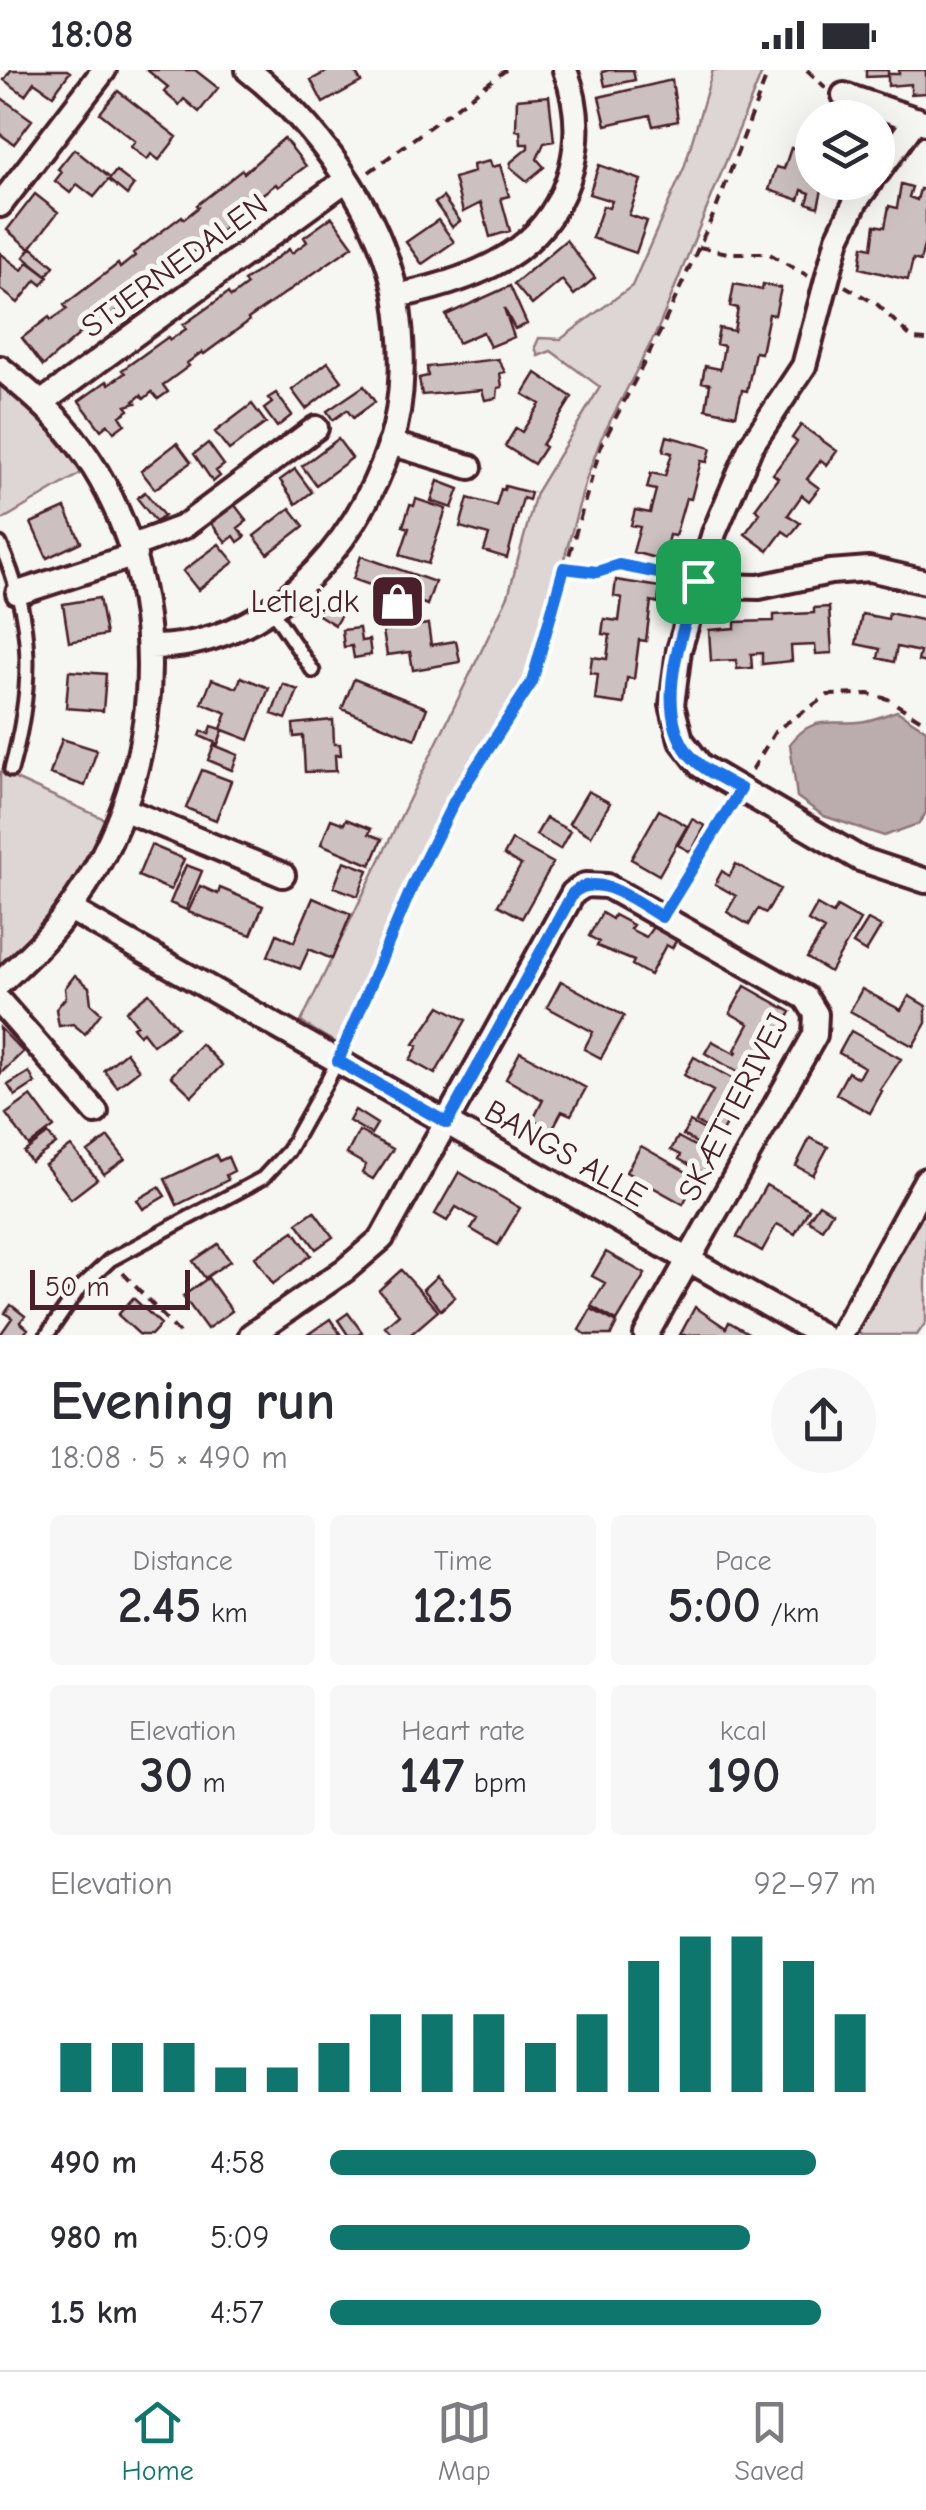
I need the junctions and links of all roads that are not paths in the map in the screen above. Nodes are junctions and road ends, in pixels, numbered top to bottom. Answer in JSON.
{"nodes":[{"id":1,"x":104,"y":70,"type":"edge"},
{"id":2,"x":248,"y":70,"type":"edge"},
{"id":3,"x":565,"y":70,"type":"edge"},
{"id":4,"x":277,"y":78,"type":"edge"},
{"id":5,"x":844,"y":95,"type":"dead end"},
{"id":6,"x":921,"y":121,"type":"edge"},
{"id":7,"x":895,"y":152,"type":"edge"},
{"id":8,"x":346,"y":180,"type":"junction"},
{"id":9,"x":860,"y":200,"type":"edge"},
{"id":10,"x":0,"y":205,"type":"edge"},
{"id":11,"x":396,"y":296,"type":"junction"},
{"id":12,"x":0,"y":368,"type":"edge"},
{"id":13,"x":41,"y":404,"type":"junction"},
{"id":14,"x":316,"y":428,"type":"dead end"},
{"id":15,"x":390,"y":443,"type":"junction"},
{"id":16,"x":470,"y":467,"type":"dead end"},
{"id":17,"x":0,"y":544,"type":"edge"},
{"id":18,"x":134,"y":551,"type":"junction"},
{"id":19,"x":698,"y":581,"type":"junction"},
{"id":20,"x":926,"y":582,"type":"edge"},
{"id":21,"x":18,"y":592,"type":"junction"},
{"id":22,"x":271,"y":609,"type":"junction"},
{"id":23,"x":150,"y":647,"type":"junction"},
{"id":24,"x":313,"y":671,"type":"dead end"},
{"id":25,"x":11,"y":770,"type":"dead end"},
{"id":26,"x":123,"y":809,"type":"junction"},
{"id":27,"x":283,"y":875,"type":"dead end"},
{"id":28,"x":926,"y":882,"type":"edge"},
{"id":29,"x":70,"y":909,"type":"junction"},
{"id":30,"x":0,"y":983,"type":"edge"},
{"id":31,"x":0,"y":1002,"type":"edge"},
{"id":32,"x":338,"y":1061,"type":"junction"},
{"id":33,"x":96,"y":1112,"type":"dead end"},
{"id":34,"x":447,"y":1123,"type":"junction"},
{"id":35,"x":926,"y":1180,"type":"edge"},
{"id":36,"x":688,"y":1260,"type":"junction"},
{"id":37,"x":47,"y":1335,"type":"edge"},
{"id":38,"x":251,"y":1335,"type":"edge"},
{"id":39,"x":646,"y":1335,"type":"edge"},
{"id":40,"x":821,"y":1335,"type":"edge"},
{"id":41,"x":841,"y":1335,"type":"edge"}],
"edges":[{"from":1,"to":10,"type":"street"},
{"from":2,"to":4,"type":"street"},
{"from":3,"to":11,"type":"street"},
{"from":4,"to":8,"type":"street"},
{"from":5,"to":6,"type":"street"},
{"from":6,"to":7,"type":"street"},
{"from":8,"to":11,"type":"street"},
{"from":8,"to":13,"type":"street","name":"STJERNEDALEN"},
{"from":9,"to":19,"type":"street"},
{"from":11,"to":15,"type":"street"},
{"from":12,"to":13,"type":"street"},
{"from":13,"to":18,"type":"street"},
{"from":14,"to":18,"type":"street"},
{"from":15,"to":16,"type":"street"},
{"from":15,"to":22,"type":"street"},
{"from":17,"to":21,"type":"lane"},
{"from":18,"to":21,"type":"street"},
{"from":18,"to":23,"type":"street"},
{"from":19,"to":20,"type":"street"},
{"from":19,"to":28,"type":"street"},
{"from":21,"to":25,"type":"lane"},
{"from":22,"to":23,"type":"street"},
{"from":22,"to":24,"type":"lane"},
{"from":23,"to":26,"type":"street"},
{"from":26,"to":27,"type":"street"},
{"from":26,"to":29,"type":"street"},
{"from":29,"to":30,"type":"street"},
{"from":29,"to":32,"type":"street","name":"BANGS ALLE"},
{"from":31,"to":33,"type":"street"},
{"from":32,"to":34,"type":"street","name":"BANGS ALLE"},
{"from":32,"to":37,"type":"lane"},
{"from":34,"to":36,"type":"street","name":"BANGS ALLE"},
{"from":34,"to":36,"type":"street","name":"SKÆTTERIVEJ"},
{"from":34,"to":38,"type":"street","name":"SKÆTTERIVEJ"},
{"from":35,"to":41,"type":"street"},
{"from":36,"to":39,"type":"street","name":"SKÆTTERIVEJ"},
{"from":36,"to":40,"type":"street","name":"BANGS ALLE"}]}
